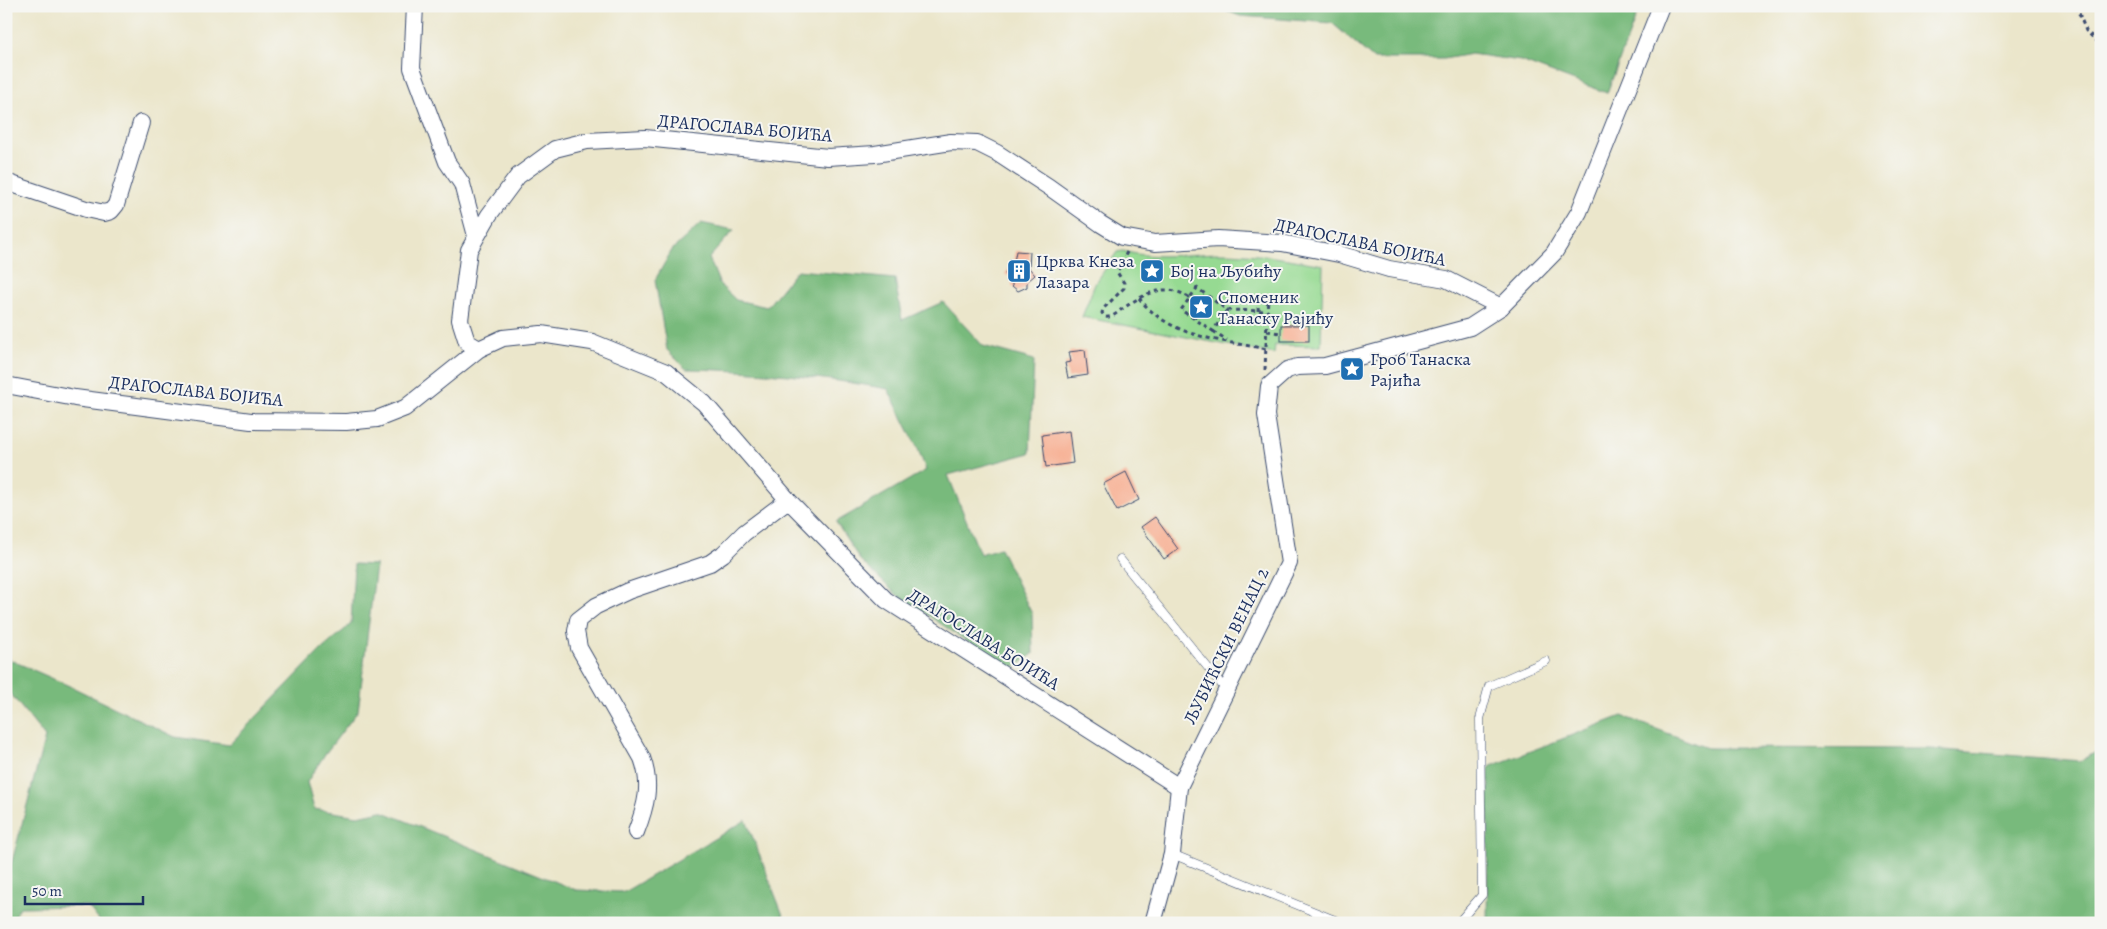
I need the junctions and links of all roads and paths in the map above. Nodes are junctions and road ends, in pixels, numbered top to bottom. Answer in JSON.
{"nodes":[{"id":1,"x":415,"y":6,"type":"edge"},
{"id":2,"x":1661,"y":6,"type":"edge"},
{"id":3,"x":2076,"y":6,"type":"edge"},
{"id":4,"x":2101,"y":45,"type":"edge"},
{"id":5,"x":141,"y":123,"type":"dead end"},
{"id":6,"x":6,"y":182,"type":"edge"},
{"id":7,"x":476,"y":236,"type":"junction"},
{"id":8,"x":1131,"y":239,"type":"junction"},
{"id":9,"x":1259,"y":294,"type":"dead end"},
{"id":10,"x":1268,"y":294,"type":"dead end"},
{"id":11,"x":1209,"y":297,"type":"junction"},
{"id":12,"x":1139,"y":298,"type":"junction"},
{"id":13,"x":1190,"y":298,"type":"junction"},
{"id":14,"x":1203,"y":306,"type":"dead end"},
{"id":15,"x":1501,"y":307,"type":"junction"},
{"id":16,"x":1200,"y":310,"type":"dead end"},
{"id":17,"x":1226,"y":310,"type":"junction"},
{"id":18,"x":1258,"y":311,"type":"junction"},
{"id":19,"x":1268,"y":311,"type":"junction"},
{"id":20,"x":1194,"y":318,"type":"junction"},
{"id":21,"x":1213,"y":330,"type":"junction"},
{"id":22,"x":1267,"y":332,"type":"junction"},
{"id":23,"x":1280,"y":333,"type":"dead end"},
{"id":24,"x":1229,"y":342,"type":"junction"},
{"id":25,"x":480,"y":349,"type":"junction"},
{"id":26,"x":1266,"y":349,"type":"junction"},
{"id":27,"x":6,"y":385,"type":"edge"},
{"id":28,"x":1269,"y":386,"type":"junction"},
{"id":29,"x":788,"y":500,"type":"junction"},
{"id":30,"x":1120,"y":559,"type":"dead end"},
{"id":31,"x":1546,"y":661,"type":"dead end"},
{"id":32,"x":1226,"y":690,"type":"junction"},
{"id":33,"x":1179,"y":786,"type":"junction"},
{"id":34,"x":636,"y":832,"type":"dead end"},
{"id":35,"x":1172,"y":854,"type":"junction"},
{"id":36,"x":1153,"y":923,"type":"edge"},
{"id":37,"x":1342,"y":923,"type":"edge"},
{"id":38,"x":1458,"y":923,"type":"edge"}],
"edges":[{"from":1,"to":7,"type":"street"},
{"from":2,"to":15,"type":"street"},
{"from":3,"to":4,"type":"path"},
{"from":5,"to":6,"type":"street"},
{"from":7,"to":8,"type":"street","name":"ДРАГОСЛАВА БОЈИЋА"},
{"from":7,"to":25,"type":"street","name":"ДРАГОСЛАВА БОЈИЋА"},
{"from":8,"to":12,"type":"path"},
{"from":8,"to":15,"type":"street","name":"ДРАГОСЛАВА БОЈИЋА"},
{"from":9,"to":18,"type":"path"},
{"from":10,"to":19,"type":"path"},
{"from":11,"to":13,"type":"path"},
{"from":11,"to":14,"type":"path"},
{"from":11,"to":17,"type":"path"},
{"from":12,"to":13,"type":"path"},
{"from":12,"to":24,"type":"path"},
{"from":13,"to":20,"type":"path"},
{"from":15,"to":28,"type":"street"},
{"from":16,"to":20,"type":"path"},
{"from":17,"to":18,"type":"path"},
{"from":17,"to":21,"type":"path"},
{"from":18,"to":19,"type":"path"},
{"from":19,"to":22,"type":"path"},
{"from":20,"to":21,"type":"path"},
{"from":21,"to":24,"type":"path"},
{"from":22,"to":23,"type":"path"},
{"from":22,"to":26,"type":"path"},
{"from":24,"to":26,"type":"path"},
{"from":25,"to":27,"type":"street","name":"ДРАГОСЛАВА БОЈИЋА"},
{"from":25,"to":29,"type":"street","name":"ДРАГОСЛАВА БОЈИЋА"},
{"from":26,"to":28,"type":"path"},
{"from":28,"to":32,"type":"street","name":"ЉУБИЋСКИ ВЕНАЦ 2"},
{"from":29,"to":33,"type":"street","name":"ДРАГОСЛАВА БОЈИЋА"},
{"from":29,"to":34,"type":"street"},
{"from":30,"to":32,"type":"lane"},
{"from":31,"to":38,"type":"lane"},
{"from":32,"to":33,"type":"street","name":"ЉУБИЋСКИ ВЕНАЦ 2"},
{"from":33,"to":35,"type":"street","name":"ЉУБИЋСКИ ВЕНАЦ 2"},
{"from":35,"to":36,"type":"street","name":"ЉУБИЋСКИ ВЕНАЦ 2"},
{"from":35,"to":37,"type":"lane"}]}
